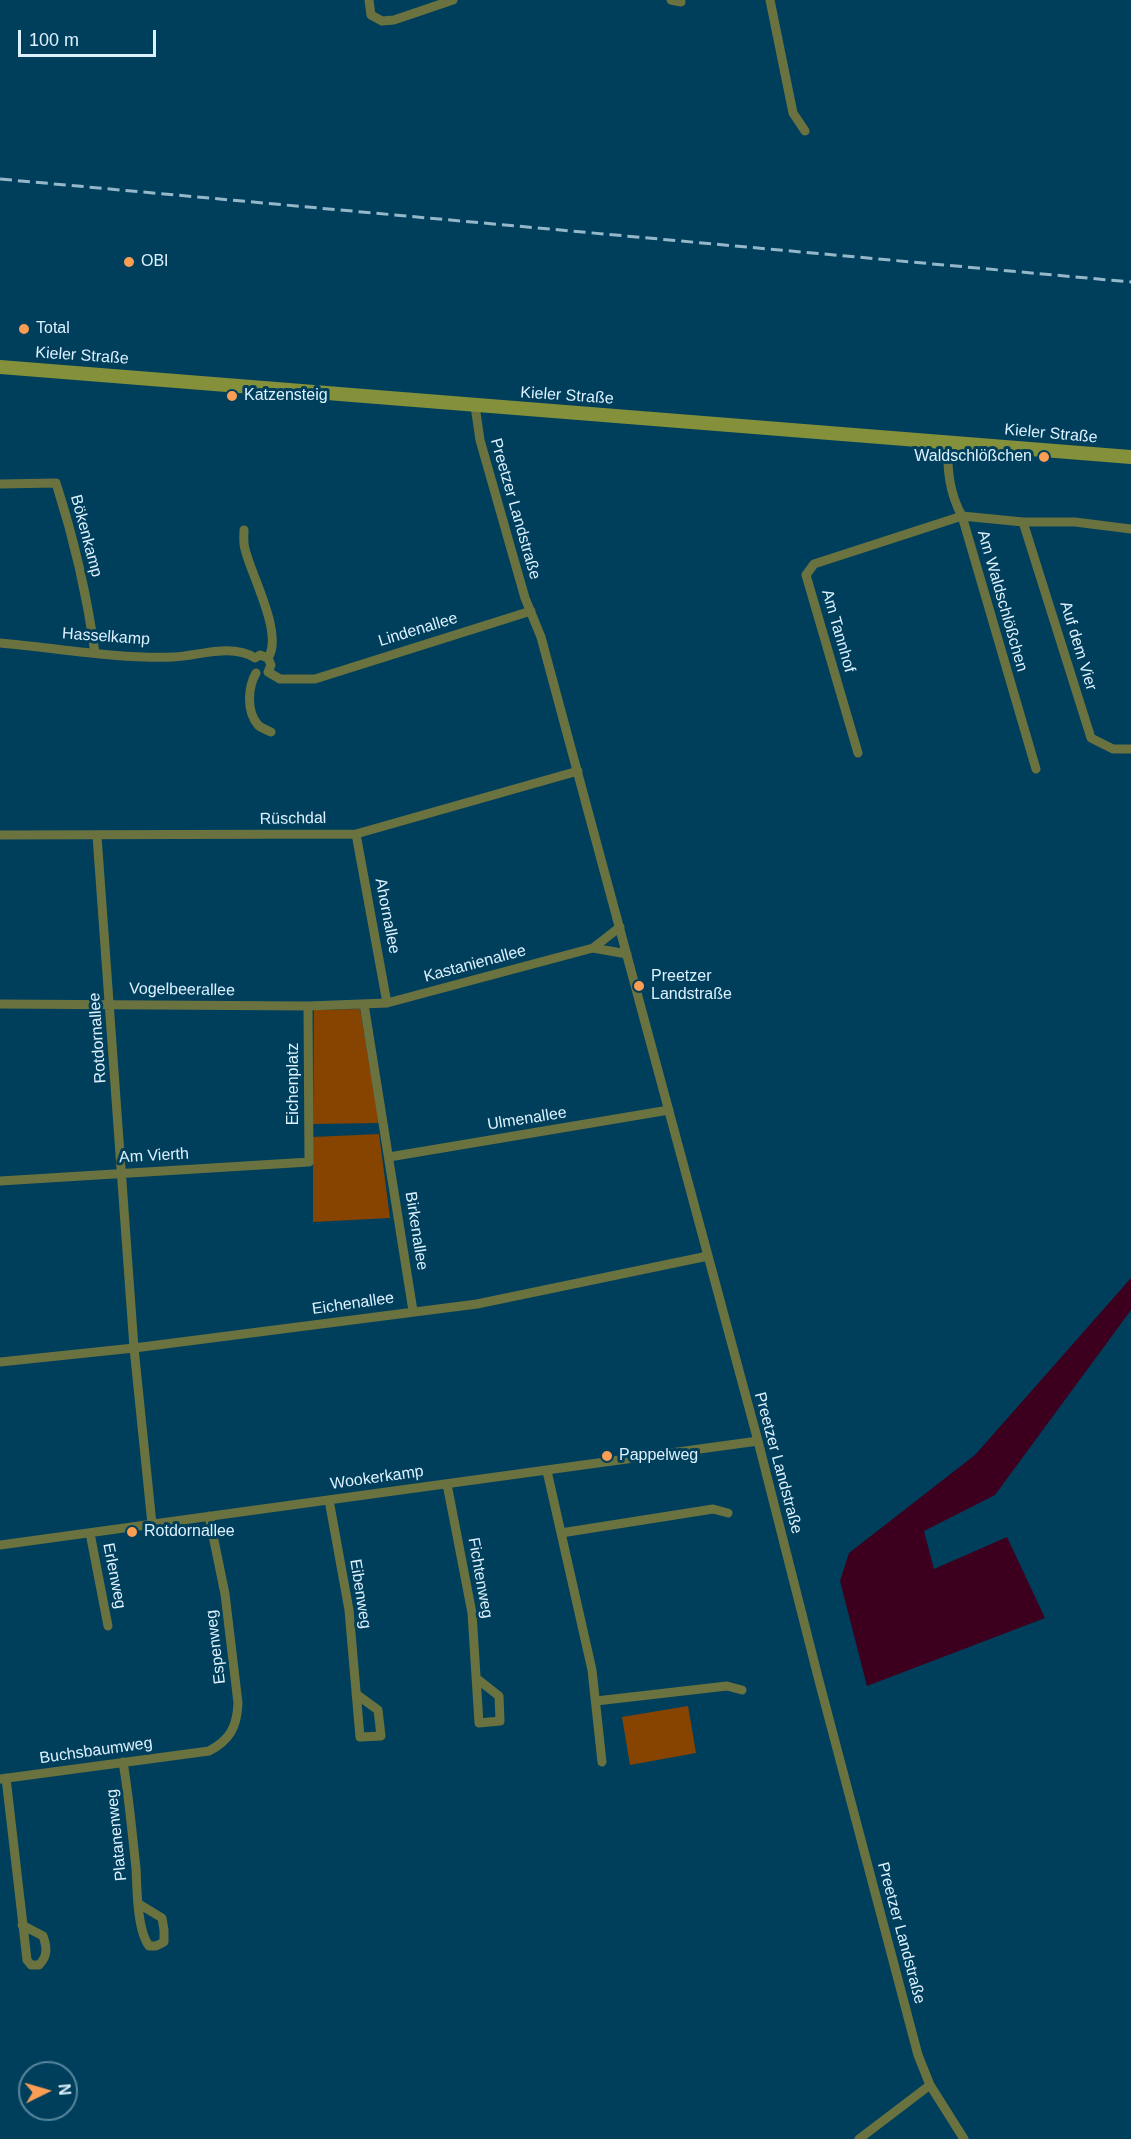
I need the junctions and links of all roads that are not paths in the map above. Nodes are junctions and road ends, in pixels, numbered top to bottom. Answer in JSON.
{"nodes":[{"id":1,"x":369,"y":0,"type":"edge"},
{"id":2,"x":453,"y":0,"type":"edge"},
{"id":3,"x":671,"y":0,"type":"edge"},
{"id":4,"x":770,"y":0,"type":"edge"},
{"id":5,"x":681,"y":2,"type":"dead end"},
{"id":6,"x":805,"y":130,"type":"dead end"},
{"id":7,"x":0,"y":367,"type":"edge"},
{"id":8,"x":475,"y":406,"type":"junction"},
{"id":9,"x":948,"y":442,"type":"junction"},
{"id":10,"x":1131,"y":457,"type":"edge"},
{"id":11,"x":0,"y":484,"type":"edge"},
{"id":12,"x":962,"y":516,"type":"junction"},
{"id":13,"x":1023,"y":522,"type":"junction"},
{"id":14,"x":1131,"y":530,"type":"edge"},
{"id":15,"x":244,"y":531,"type":"dead end"},
{"id":16,"x":531,"y":611,"type":"junction"},
{"id":17,"x":0,"y":644,"type":"edge"},
{"id":18,"x":95,"y":653,"type":"junction"},
{"id":19,"x":255,"y":658,"type":"junction"},
{"id":20,"x":268,"y":658,"type":"junction"},
{"id":21,"x":268,"y":672,"type":"junction"},
{"id":22,"x":256,"y":673,"type":"junction"},
{"id":23,"x":271,"y":732,"type":"dead end"},
{"id":24,"x":1131,"y":749,"type":"edge"},
{"id":25,"x":858,"y":753,"type":"dead end"},
{"id":26,"x":1035,"y":769,"type":"dead end"},
{"id":27,"x":578,"y":771,"type":"junction"},
{"id":28,"x":356,"y":834,"type":"junction"},
{"id":29,"x":0,"y":835,"type":"edge"},
{"id":30,"x":97,"y":836,"type":"junction"},
{"id":31,"x":620,"y":927,"type":"junction"},
{"id":32,"x":593,"y":948,"type":"junction"},
{"id":33,"x":627,"y":954,"type":"junction"},
{"id":34,"x":0,"y":1004,"type":"edge"},
{"id":35,"x":110,"y":1004,"type":"junction"},
{"id":36,"x":364,"y":1004,"type":"junction"},
{"id":37,"x":387,"y":1004,"type":"junction"},
{"id":38,"x":309,"y":1006,"type":"junction"},
{"id":39,"x":669,"y":1110,"type":"junction"},
{"id":40,"x":389,"y":1157,"type":"junction"},
{"id":41,"x":309,"y":1162,"type":"joint"},
{"id":42,"x":122,"y":1173,"type":"junction"},
{"id":43,"x":0,"y":1181,"type":"edge"},
{"id":44,"x":708,"y":1256,"type":"junction"},
{"id":45,"x":413,"y":1311,"type":"junction"},
{"id":46,"x":134,"y":1348,"type":"junction"},
{"id":47,"x":0,"y":1362,"type":"edge"},
{"id":48,"x":758,"y":1441,"type":"junction"},
{"id":49,"x":547,"y":1471,"type":"junction"},
{"id":50,"x":447,"y":1484,"type":"junction"},
{"id":51,"x":329,"y":1500,"type":"junction"},
{"id":52,"x":728,"y":1513,"type":"dead end"},
{"id":53,"x":209,"y":1516,"type":"junction"},
{"id":54,"x":152,"y":1524,"type":"junction"},
{"id":55,"x":90,"y":1533,"type":"junction"},
{"id":56,"x":561,"y":1533,"type":"junction"},
{"id":57,"x":0,"y":1545,"type":"edge"},
{"id":58,"x":108,"y":1626,"type":"dead end"},
{"id":59,"x":476,"y":1678,"type":"junction"},
{"id":60,"x":742,"y":1690,"type":"dead end"},
{"id":61,"x":356,"y":1694,"type":"junction"},
{"id":62,"x":596,"y":1701,"type":"junction"},
{"id":63,"x":195,"y":1752,"type":"joint"},
{"id":64,"x":123,"y":1762,"type":"junction"},
{"id":65,"x":602,"y":1762,"type":"dead end"},
{"id":66,"x":3,"y":1778,"type":"edge"},
{"id":67,"x":139,"y":1904,"type":"dead end"},
{"id":68,"x":22,"y":1924,"type":"dead end"},
{"id":69,"x":930,"y":2085,"type":"junction"},
{"id":70,"x":859,"y":2139,"type":"edge"},
{"id":71,"x":964,"y":2139,"type":"edge"}],
"edges":[{"from":1,"to":2,"type":"street"},
{"from":3,"to":5,"type":"street"},
{"from":4,"to":6,"type":"street"},
{"from":7,"to":8,"type":"main road","name":"Kieler Straße"},
{"from":8,"to":9,"type":"main road","name":"Kieler Straße"},
{"from":8,"to":16,"type":"street","name":"Preetzer Landstraße"},
{"from":9,"to":10,"type":"main road","name":"Kieler Straße"},
{"from":9,"to":12,"type":"street","name":"Am Waldschlößchen"},
{"from":11,"to":18,"type":"street","name":"Bökenkamp"},
{"from":12,"to":13,"type":"street"},
{"from":12,"to":25,"type":"street","name":"Am Tannhof"},
{"from":12,"to":26,"type":"street","name":"Am Waldschlößchen"},
{"from":13,"to":14,"type":"street"},
{"from":13,"to":24,"type":"street","name":"Auf dem Vier"},
{"from":15,"to":20,"type":"street"},
{"from":16,"to":21,"type":"street","name":"Lindenallee"},
{"from":16,"to":27,"type":"street","name":"Preetzer Landstraße"},
{"from":17,"to":18,"type":"street","name":"Hasselkamp"},
{"from":18,"to":19,"type":"street","name":"Hasselkamp"},
{"from":19,"to":20,"type":"street"},
{"from":19,"to":22,"type":"street"},
{"from":20,"to":21,"type":"street"},
{"from":21,"to":22,"type":"street"},
{"from":22,"to":23,"type":"street"},
{"from":27,"to":28,"type":"street","name":"Rüschdal"},
{"from":27,"to":31,"type":"street","name":"Preetzer Landstraße"},
{"from":28,"to":30,"type":"street","name":"Rüschdal"},
{"from":28,"to":37,"type":"street","name":"Ahornallee"},
{"from":29,"to":30,"type":"street","name":"Rüschdal"},
{"from":30,"to":35,"type":"street","name":"Rotdornallee"},
{"from":31,"to":32,"type":"street","name":"Kastanienallee"},
{"from":31,"to":33,"type":"street","name":"Preetzer Landstraße"},
{"from":32,"to":33,"type":"street","name":"Kastanienallee"},
{"from":32,"to":37,"type":"street","name":"Kastanienallee"},
{"from":33,"to":39,"type":"street","name":"Preetzer Landstraße"},
{"from":34,"to":35,"type":"street","name":"Vogelbeerallee"},
{"from":35,"to":38,"type":"street","name":"Vogelbeerallee"},
{"from":35,"to":42,"type":"street","name":"Rotdornallee"},
{"from":36,"to":37,"type":"street","name":"Kastanienallee"},
{"from":36,"to":38,"type":"street","name":"Vogelbeerallee"},
{"from":36,"to":40,"type":"street"},
{"from":38,"to":41,"type":"street","name":"Eichenplatz"},
{"from":39,"to":40,"type":"street","name":"Ulmenallee"},
{"from":39,"to":44,"type":"street","name":"Preetzer Landstraße"},
{"from":40,"to":45,"type":"street","name":"Birkenallee"},
{"from":41,"to":42,"type":"street","name":"Am Vierth"},
{"from":42,"to":43,"type":"street","name":"Am Vierth"},
{"from":42,"to":46,"type":"street","name":"Rotdornallee"},
{"from":44,"to":45,"type":"street","name":"Eichenallee"},
{"from":44,"to":48,"type":"street","name":"Preetzer Landstraße"},
{"from":45,"to":46,"type":"street","name":"Eichenallee"},
{"from":46,"to":47,"type":"street","name":"Eichenallee"},
{"from":46,"to":54,"type":"street","name":"Rotdornallee"},
{"from":48,"to":49,"type":"street","name":"Wookerkamp"},
{"from":48,"to":69,"type":"street","name":"Preetzer Landstraße"},
{"from":49,"to":50,"type":"street","name":"Wookerkamp"},
{"from":49,"to":56,"type":"street"},
{"from":50,"to":51,"type":"street","name":"Wookerkamp"},
{"from":50,"to":59,"type":"street","name":"Fichtenweg"},
{"from":51,"to":53,"type":"street","name":"Wookerkamp"},
{"from":51,"to":61,"type":"street","name":"Eibenweg"},
{"from":52,"to":56,"type":"street"},
{"from":53,"to":54,"type":"street","name":"Wookerkamp"},
{"from":53,"to":63,"type":"street","name":"Espenweg"},
{"from":54,"to":55,"type":"street","name":"Wookerkamp"},
{"from":55,"to":57,"type":"street","name":"Wookerkamp"},
{"from":55,"to":58,"type":"street","name":"Erlenweg"},
{"from":56,"to":62,"type":"street"},
{"from":59,"to":59,"type":"street","name":"Fichtenweg"},
{"from":60,"to":62,"type":"street"},
{"from":61,"to":61,"type":"street","name":"Eibenweg"},
{"from":62,"to":65,"type":"street"},
{"from":63,"to":64,"type":"street","name":"Buchsbaumweg"},
{"from":64,"to":66,"type":"street","name":"Buchsbaumweg"},
{"from":64,"to":67,"type":"street","name":"Platanenweg"},
{"from":66,"to":68,"type":"street"},
{"from":69,"to":70,"type":"street"},
{"from":69,"to":71,"type":"street","name":"Preetzer Landstraße"}]}
